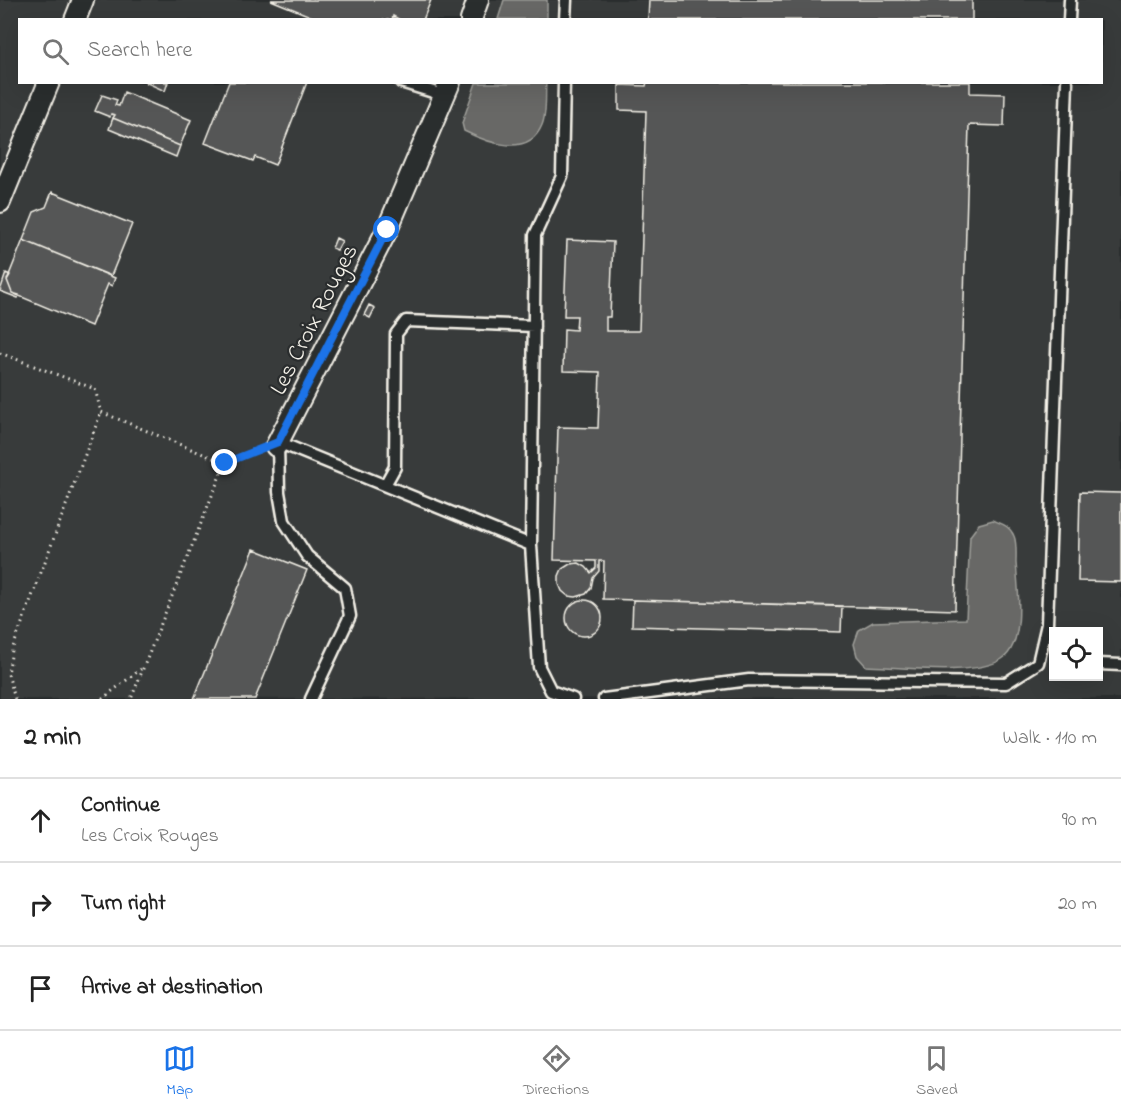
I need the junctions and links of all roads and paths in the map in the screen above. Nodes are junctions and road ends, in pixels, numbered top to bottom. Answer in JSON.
{"nodes":[{"id":1,"x":83,"y":0,"type":"edge"},
{"id":2,"x":478,"y":0,"type":"edge"},
{"id":3,"x":566,"y":0,"type":"edge"},
{"id":4,"x":1070,"y":0,"type":"edge"},
{"id":5,"x":76,"y":18,"type":"edge"},
{"id":6,"x":472,"y":18,"type":"edge"},
{"id":7,"x":565,"y":18,"type":"edge"},
{"id":8,"x":1069,"y":18,"type":"edge"},
{"id":9,"x":48,"y":84,"type":"edge"},
{"id":10,"x":414,"y":84,"type":"edge"},
{"id":11,"x":564,"y":84,"type":"edge"},
{"id":12,"x":1067,"y":84,"type":"edge"},
{"id":13,"x":448,"y":89,"type":"edge"},
{"id":14,"x":0,"y":202,"type":"edge"},
{"id":15,"x":534,"y":326,"type":"junction"},
{"id":16,"x":0,"y":353,"type":"edge"},
{"id":17,"x":101,"y":412,"type":"junction"},
{"id":18,"x":277,"y":444,"type":"junction"},
{"id":19,"x":225,"y":463,"type":"junction"},
{"id":20,"x":385,"y":485,"type":"junction"},
{"id":21,"x":531,"y":545,"type":"junction"},
{"id":22,"x":1041,"y":649,"type":"junction"},
{"id":23,"x":1049,"y":652,"type":"edge"},
{"id":24,"x":1103,"y":664,"type":"edge"},
{"id":25,"x":1121,"y":665,"type":"edge"},
{"id":26,"x":143,"y":668,"type":"junction"},
{"id":27,"x":15,"y":699,"type":"edge"},
{"id":28,"x":102,"y":699,"type":"edge"},
{"id":29,"x":130,"y":699,"type":"edge"},
{"id":30,"x":311,"y":699,"type":"edge"},
{"id":31,"x":573,"y":699,"type":"edge"},
{"id":32,"x":604,"y":699,"type":"edge"}],
"edges":[{"from":1,"to":5,"type":"street"},
{"from":2,"to":6,"type":"street"},
{"from":3,"to":7,"type":"lane"},
{"from":4,"to":8,"type":"lane"},
{"from":9,"to":14,"type":"street"},
{"from":10,"to":13,"type":"lane"},
{"from":11,"to":15,"type":"lane"},
{"from":12,"to":22,"type":"lane"},
{"from":13,"to":18,"type":"street","name":"Les Croix Rouges"},
{"from":15,"to":20,"type":"lane"},
{"from":15,"to":21,"type":"lane"},
{"from":16,"to":17,"type":"path"},
{"from":17,"to":19,"type":"path"},
{"from":17,"to":27,"type":"path"},
{"from":18,"to":19,"type":"path"},
{"from":18,"to":20,"type":"lane"},
{"from":18,"to":30,"type":"lane"},
{"from":19,"to":26,"type":"path"},
{"from":20,"to":21,"type":"lane"},
{"from":21,"to":31,"type":"lane"},
{"from":22,"to":23,"type":"lane"},
{"from":22,"to":32,"type":"lane"},
{"from":24,"to":25,"type":"lane"},
{"from":26,"to":28,"type":"path"},
{"from":26,"to":29,"type":"path"}]}
